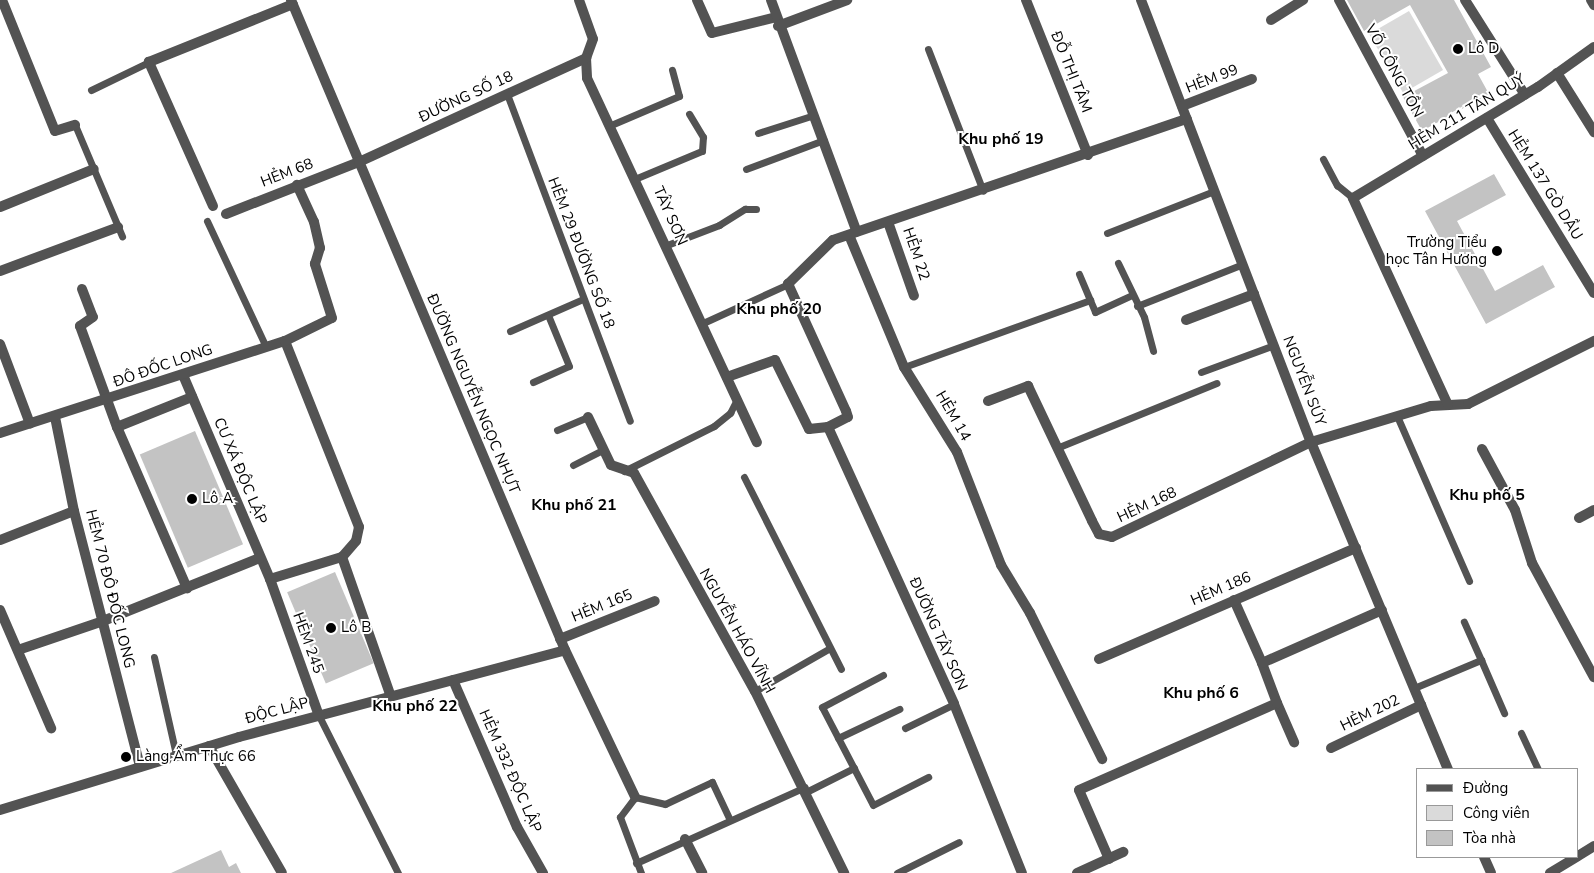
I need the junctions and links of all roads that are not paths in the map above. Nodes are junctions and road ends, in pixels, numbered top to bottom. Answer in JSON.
{"nodes":[{"id":1,"x":2,"y":0,"type":"edge"},
{"id":2,"x":579,"y":0,"type":"edge"},
{"id":3,"x":696,"y":0,"type":"edge"},
{"id":4,"x":771,"y":0,"type":"edge"},
{"id":5,"x":847,"y":0,"type":"edge"},
{"id":6,"x":1026,"y":0,"type":"edge"},
{"id":7,"x":1141,"y":0,"type":"edge"},
{"id":8,"x":1303,"y":0,"type":"edge"},
{"id":9,"x":1339,"y":0,"type":"edge"},
{"id":10,"x":1465,"y":0,"type":"edge"},
{"id":11,"x":1590,"y":0,"type":"edge"},
{"id":12,"x":292,"y":2,"type":"edge"},
{"id":13,"x":1594,"y":6,"type":"edge"},
{"id":14,"x":1271,"y":20,"type":"dead end"},
{"id":15,"x":777,"y":22,"type":"junction"},
{"id":16,"x":1594,"y":47,"type":"edge"},
{"id":17,"x":928,"y":49,"type":"dead end"},
{"id":18,"x":586,"y":58,"type":"junction"},
{"id":19,"x":148,"y":62,"type":"junction"},
{"id":20,"x":672,"y":70,"type":"dead end"},
{"id":21,"x":1557,"y":73,"type":"junction"},
{"id":22,"x":1252,"y":80,"type":"dead end"},
{"id":23,"x":91,"y":90,"type":"dead end"},
{"id":24,"x":507,"y":94,"type":"junction"},
{"id":25,"x":1525,"y":95,"type":"junction"},
{"id":26,"x":1182,"y":106,"type":"junction"},
{"id":27,"x":689,"y":114,"type":"dead end"},
{"id":28,"x":814,"y":115,"type":"junction"},
{"id":29,"x":1486,"y":118,"type":"junction"},
{"id":30,"x":1187,"y":119,"type":"junction"},
{"id":31,"x":75,"y":125,"type":"joint"},
{"id":32,"x":611,"y":125,"type":"junction"},
{"id":33,"x":1594,"y":132,"type":"edge"},
{"id":34,"x":758,"y":133,"type":"dead end"},
{"id":35,"x":824,"y":140,"type":"junction"},
{"id":36,"x":1088,"y":155,"type":"junction"},
{"id":37,"x":1423,"y":156,"type":"junction"},
{"id":38,"x":1323,"y":159,"type":"dead end"},
{"id":39,"x":359,"y":162,"type":"junction"},
{"id":40,"x":94,"y":169,"type":"junction"},
{"id":41,"x":746,"y":169,"type":"dead end"},
{"id":42,"x":637,"y":178,"type":"junction"},
{"id":43,"x":297,"y":185,"type":"junction"},
{"id":44,"x":1214,"y":191,"type":"junction"},
{"id":45,"x":984,"y":192,"type":"junction"},
{"id":46,"x":1353,"y":198,"type":"junction"},
{"id":47,"x":213,"y":206,"type":"joint"},
{"id":48,"x":0,"y":207,"type":"edge"},
{"id":49,"x":756,"y":209,"type":"dead end"},
{"id":50,"x":226,"y":214,"type":"joint"},
{"id":51,"x":207,"y":221,"type":"dead end"},
{"id":52,"x":888,"y":222,"type":"junction"},
{"id":53,"x":120,"y":231,"type":"joint"},
{"id":54,"x":1107,"y":233,"type":"dead end"},
{"id":55,"x":853,"y":234,"type":"junction"},
{"id":56,"x":667,"y":245,"type":"junction"},
{"id":57,"x":1118,"y":263,"type":"dead end"},
{"id":58,"x":1243,"y":264,"type":"junction"},
{"id":59,"x":0,"y":271,"type":"edge"},
{"id":60,"x":1079,"y":274,"type":"dead end"},
{"id":61,"x":788,"y":284,"type":"junction"},
{"id":62,"x":82,"y":289,"type":"dead end"},
{"id":63,"x":1594,"y":293,"type":"edge"},
{"id":64,"x":1254,"y":294,"type":"junction"},
{"id":65,"x":1132,"y":295,"type":"junction"},
{"id":66,"x":914,"y":296,"type":"dead end"},
{"id":67,"x":584,"y":299,"type":"junction"},
{"id":68,"x":1090,"y":300,"type":"junction"},
{"id":69,"x":1138,"y":306,"type":"junction"},
{"id":70,"x":548,"y":314,"type":"junction"},
{"id":71,"x":1186,"y":320,"type":"dead end"},
{"id":72,"x":703,"y":323,"type":"junction"},
{"id":73,"x":510,"y":331,"type":"dead end"},
{"id":74,"x":285,"y":341,"type":"junction"},
{"id":75,"x":1594,"y":341,"type":"edge"},
{"id":76,"x":0,"y":344,"type":"edge"},
{"id":77,"x":1274,"y":345,"type":"junction"},
{"id":78,"x":266,"y":347,"type":"junction"},
{"id":79,"x":1153,"y":350,"type":"dead end"},
{"id":80,"x":904,"y":367,"type":"junction"},
{"id":81,"x":1201,"y":372,"type":"dead end"},
{"id":82,"x":183,"y":375,"type":"junction"},
{"id":83,"x":727,"y":377,"type":"junction"},
{"id":84,"x":533,"y":382,"type":"dead end"},
{"id":85,"x":1217,"y":383,"type":"dead end"},
{"id":86,"x":192,"y":398,"type":"junction"},
{"id":87,"x":737,"y":399,"type":"junction"},
{"id":88,"x":110,"y":400,"type":"junction"},
{"id":89,"x":988,"y":401,"type":"dead end"},
{"id":90,"x":1448,"y":405,"type":"junction"},
{"id":91,"x":1397,"y":416,"type":"junction"},
{"id":92,"x":55,"y":417,"type":"junction"},
{"id":93,"x":588,"y":418,"type":"joint"},
{"id":94,"x":630,"y":421,"type":"dead end"},
{"id":95,"x":30,"y":424,"type":"junction"},
{"id":96,"x":828,"y":426,"type":"junction"},
{"id":97,"x":117,"y":427,"type":"junction"},
{"id":98,"x":556,"y":430,"type":"dead end"},
{"id":99,"x":0,"y":433,"type":"edge"},
{"id":100,"x":757,"y":442,"type":"dead end"},
{"id":101,"x":1311,"y":442,"type":"junction"},
{"id":102,"x":1059,"y":447,"type":"junction"},
{"id":103,"x":1482,"y":449,"type":"dead end"},
{"id":104,"x":603,"y":450,"type":"junction"},
{"id":105,"x":573,"y":465,"type":"dead end"},
{"id":106,"x":623,"y":471,"type":"junction"},
{"id":107,"x":744,"y":478,"type":"dead end"},
{"id":108,"x":1594,"y":510,"type":"edge"},
{"id":109,"x":74,"y":511,"type":"junction"},
{"id":110,"x":1579,"y":518,"type":"dead end"},
{"id":111,"x":0,"y":540,"type":"edge"},
{"id":112,"x":1356,"y":548,"type":"junction"},
{"id":113,"x":342,"y":557,"type":"junction"},
{"id":114,"x":260,"y":558,"type":"junction"},
{"id":115,"x":270,"y":579,"type":"junction"},
{"id":116,"x":1469,"y":581,"type":"dead end"},
{"id":117,"x":187,"y":588,"type":"junction"},
{"id":118,"x":1234,"y":600,"type":"junction"},
{"id":119,"x":655,"y":601,"type":"dead end"},
{"id":120,"x":0,"y":610,"type":"edge"},
{"id":121,"x":1382,"y":610,"type":"junction"},
{"id":122,"x":103,"y":621,"type":"junction"},
{"id":123,"x":1464,"y":622,"type":"dead end"},
{"id":124,"x":560,"y":639,"type":"junction"},
{"id":125,"x":830,"y":648,"type":"junction"},
{"id":126,"x":18,"y":650,"type":"junction"},
{"id":127,"x":565,"y":650,"type":"junction"},
{"id":128,"x":154,"y":656,"type":"dead end"},
{"id":129,"x":1099,"y":659,"type":"dead end"},
{"id":130,"x":1481,"y":660,"type":"junction"},
{"id":131,"x":1262,"y":663,"type":"junction"},
{"id":132,"x":841,"y":669,"type":"dead end"},
{"id":133,"x":883,"y":675,"type":"dead end"},
{"id":134,"x":1594,"y":676,"type":"edge"},
{"id":135,"x":453,"y":680,"type":"junction"},
{"id":136,"x":1414,"y":688,"type":"junction"},
{"id":137,"x":754,"y":691,"type":"junction"},
{"id":138,"x":391,"y":697,"type":"junction"},
{"id":139,"x":1277,"y":703,"type":"junction"},
{"id":140,"x":954,"y":704,"type":"junction"},
{"id":141,"x":1421,"y":705,"type":"junction"},
{"id":142,"x":899,"y":708,"type":"dead end"},
{"id":143,"x":1504,"y":713,"type":"dead end"},
{"id":144,"x":319,"y":716,"type":"junction"},
{"id":145,"x":50,"y":728,"type":"dead end"},
{"id":146,"x":905,"y":728,"type":"dead end"},
{"id":147,"x":1521,"y":733,"type":"dead end"},
{"id":148,"x":838,"y":738,"type":"junction"},
{"id":149,"x":1294,"y":742,"type":"dead end"},
{"id":150,"x":208,"y":746,"type":"junction"},
{"id":151,"x":1332,"y":748,"type":"dead end"},
{"id":152,"x":176,"y":756,"type":"junction"},
{"id":153,"x":1102,"y":759,"type":"dead end"},
{"id":154,"x":140,"y":767,"type":"junction"},
{"id":155,"x":854,"y":768,"type":"junction"},
{"id":156,"x":1448,"y":768,"type":"edge"},
{"id":157,"x":1538,"y":768,"type":"edge"},
{"id":158,"x":928,"y":777,"type":"dead end"},
{"id":159,"x":804,"y":790,"type":"junction"},
{"id":160,"x":635,"y":797,"type":"junction"},
{"id":161,"x":0,"y":810,"type":"edge"},
{"id":162,"x":730,"y":820,"type":"junction"},
{"id":163,"x":685,"y":839,"type":"junction"},
{"id":164,"x":959,"y":842,"type":"dead end"},
{"id":165,"x":1594,"y":846,"type":"edge"},
{"id":166,"x":1123,"y":852,"type":"dead end"},
{"id":167,"x":1579,"y":855,"type":"edge"},
{"id":168,"x":1484,"y":858,"type":"edge"},
{"id":169,"x":1574,"y":858,"type":"edge"},
{"id":170,"x":1109,"y":859,"type":"junction"},
{"id":171,"x":636,"y":863,"type":"junction"},
{"id":172,"x":282,"y":873,"type":"edge"},
{"id":173,"x":398,"y":873,"type":"edge"},
{"id":174,"x":543,"y":873,"type":"edge"},
{"id":175,"x":641,"y":873,"type":"edge"},
{"id":176,"x":702,"y":873,"type":"edge"},
{"id":177,"x":844,"y":873,"type":"edge"},
{"id":178,"x":897,"y":873,"type":"edge"},
{"id":179,"x":1022,"y":873,"type":"edge"},
{"id":180,"x":1077,"y":873,"type":"edge"},
{"id":181,"x":1491,"y":873,"type":"edge"},
{"id":182,"x":1550,"y":873,"type":"edge"}],
"edges":[{"from":1,"to":31,"type":"street"},
{"from":2,"to":18,"type":"street","name":"TÂY SƠN"},
{"from":3,"to":15,"type":"street"},
{"from":4,"to":15,"type":"street","name":"HẺM 14"},
{"from":5,"to":15,"type":"street"},
{"from":6,"to":36,"type":"street","name":"ĐỖ THỊ TÂM"},
{"from":7,"to":26,"type":"street","name":"NGUYỄN SÚY"},
{"from":8,"to":14,"type":"street"},
{"from":9,"to":37,"type":"street","name":"VÕ CÔNG TỒN"},
{"from":10,"to":25,"type":"street"},
{"from":11,"to":13,"type":"street"},
{"from":12,"to":19,"type":"street"},
{"from":12,"to":39,"type":"street","name":"ĐƯỜNG NGUYỄN NGỌC NHỰT"},
{"from":15,"to":28,"type":"street","name":"HẺM 14"},
{"from":16,"to":21,"type":"street","name":"HẺM 211 TÂN QUÝ"},
{"from":17,"to":45,"type":"lane"},
{"from":18,"to":24,"type":"street","name":"ĐƯỜNG SỐ 18"},
{"from":18,"to":32,"type":"street","name":"TÂY SƠN"},
{"from":19,"to":23,"type":"lane"},
{"from":19,"to":47,"type":"street"},
{"from":20,"to":32,"type":"lane"},
{"from":21,"to":25,"type":"street","name":"HẺM 211 TÂN QUÝ"},
{"from":21,"to":33,"type":"street"},
{"from":22,"to":26,"type":"street","name":"HẺM 99"},
{"from":24,"to":39,"type":"street","name":"ĐƯỜNG SỐ 18"},
{"from":24,"to":67,"type":"lane","name":"HẺM 29 ĐƯỜNG SỐ 18"},
{"from":25,"to":29,"type":"street","name":"HẺM 211 TÂN QUÝ"},
{"from":26,"to":30,"type":"street","name":"NGUYỄN SÚY"},
{"from":27,"to":42,"type":"lane"},
{"from":28,"to":34,"type":"lane"},
{"from":28,"to":35,"type":"street","name":"HẺM 14"},
{"from":29,"to":37,"type":"street","name":"HẺM 211 TÂN QUÝ"},
{"from":29,"to":63,"type":"street","name":"HẺM 137 GÒ DẦU"},
{"from":30,"to":36,"type":"street"},
{"from":30,"to":44,"type":"street","name":"NGUYỄN SÚY"},
{"from":31,"to":40,"type":"lane"},
{"from":32,"to":42,"type":"street","name":"TÂY SƠN"},
{"from":35,"to":41,"type":"lane"},
{"from":35,"to":55,"type":"street","name":"HẺM 14"},
{"from":36,"to":45,"type":"street"},
{"from":37,"to":46,"type":"street","name":"HẺM 211 TÂN QUÝ"},
{"from":38,"to":46,"type":"lane"},
{"from":39,"to":43,"type":"street","name":"HẺM 68"},
{"from":39,"to":124,"type":"street","name":"ĐƯỜNG NGUYỄN NGỌC NHỰT"},
{"from":40,"to":48,"type":"street"},
{"from":40,"to":53,"type":"lane"},
{"from":42,"to":56,"type":"street","name":"TÂY SƠN"},
{"from":43,"to":50,"type":"street","name":"HẺM 68"},
{"from":43,"to":74,"type":"street","name":"ĐÔ ĐỐC LONG"},
{"from":44,"to":54,"type":"lane"},
{"from":44,"to":58,"type":"street","name":"NGUYỄN SÚY"},
{"from":45,"to":52,"type":"street"},
{"from":46,"to":90,"type":"street"},
{"from":47,"to":50,"type":"lane"},
{"from":49,"to":56,"type":"lane"},
{"from":51,"to":78,"type":"lane"},
{"from":52,"to":55,"type":"street"},
{"from":52,"to":66,"type":"street","name":"HẺM 22"},
{"from":53,"to":59,"type":"street"},
{"from":55,"to":61,"type":"street"},
{"from":55,"to":80,"type":"street","name":"HẺM 14"},
{"from":56,"to":72,"type":"street","name":"TÂY SƠN"},
{"from":57,"to":65,"type":"lane"},
{"from":58,"to":64,"type":"street","name":"NGUYỄN SÚY"},
{"from":58,"to":69,"type":"lane"},
{"from":60,"to":68,"type":"lane"},
{"from":61,"to":72,"type":"lane"},
{"from":61,"to":96,"type":"street"},
{"from":62,"to":88,"type":"street"},
{"from":64,"to":71,"type":"street"},
{"from":64,"to":77,"type":"street","name":"NGUYỄN SÚY"},
{"from":65,"to":68,"type":"lane"},
{"from":65,"to":69,"type":"lane"},
{"from":67,"to":70,"type":"lane"},
{"from":67,"to":94,"type":"lane","name":"HẺM 29 ĐƯỜNG SỐ 18"},
{"from":68,"to":80,"type":"lane"},
{"from":69,"to":79,"type":"lane"},
{"from":70,"to":73,"type":"lane"},
{"from":70,"to":84,"type":"lane"},
{"from":72,"to":83,"type":"street","name":"TÂY SƠN"},
{"from":74,"to":78,"type":"street","name":"ĐÔ ĐỐC LONG"},
{"from":74,"to":113,"type":"street"},
{"from":75,"to":90,"type":"street"},
{"from":76,"to":95,"type":"street"},
{"from":77,"to":81,"type":"lane"},
{"from":77,"to":101,"type":"street","name":"NGUYỄN SÚY"},
{"from":78,"to":82,"type":"street","name":"ĐÔ ĐỐC LONG"},
{"from":80,"to":153,"type":"street","name":"HẺM 14"},
{"from":82,"to":86,"type":"street","name":"CƯ XÁ ĐỘC LẬP"},
{"from":82,"to":88,"type":"street","name":"ĐÔ ĐỐC LONG"},
{"from":83,"to":87,"type":"street","name":"TÂY SƠN"},
{"from":83,"to":96,"type":"street"},
{"from":85,"to":102,"type":"lane"},
{"from":86,"to":97,"type":"street"},
{"from":86,"to":114,"type":"street","name":"CƯ XÁ ĐỘC LẬP"},
{"from":87,"to":100,"type":"street","name":"TÂY SƠN"},
{"from":87,"to":106,"type":"lane"},
{"from":88,"to":92,"type":"street","name":"ĐÔ ĐỐC LONG"},
{"from":88,"to":97,"type":"street"},
{"from":89,"to":102,"type":"street","name":"HẺM 168"},
{"from":90,"to":91,"type":"street"},
{"from":91,"to":101,"type":"street"},
{"from":91,"to":116,"type":"lane"},
{"from":92,"to":95,"type":"street","name":"ĐÔ ĐỐC LONG"},
{"from":92,"to":109,"type":"street","name":"HẺM 70 ĐÔ ĐỐC LONG"},
{"from":93,"to":98,"type":"lane"},
{"from":93,"to":104,"type":"street","name":"NGUYỄN HÁO VĨNH"},
{"from":95,"to":99,"type":"street","name":"ĐÔ ĐỐC LONG"},
{"from":96,"to":140,"type":"street","name":"ĐƯỜNG TÂY SƠN"},
{"from":97,"to":117,"type":"street"},
{"from":101,"to":102,"type":"street","name":"HẺM 168"},
{"from":101,"to":112,"type":"street","name":"NGUYỄN SÚY"},
{"from":103,"to":134,"type":"street"},
{"from":104,"to":105,"type":"lane"},
{"from":104,"to":106,"type":"street","name":"NGUYỄN HÁO VĨNH"},
{"from":106,"to":137,"type":"street","name":"NGUYỄN HÁO VĨNH"},
{"from":107,"to":125,"type":"lane"},
{"from":108,"to":110,"type":"street"},
{"from":109,"to":111,"type":"street"},
{"from":109,"to":122,"type":"street","name":"HẺM 70 ĐÔ ĐỐC LONG"},
{"from":112,"to":118,"type":"street","name":"HẺM 186"},
{"from":112,"to":121,"type":"street","name":"NGUYỄN SÚY"},
{"from":113,"to":115,"type":"street"},
{"from":113,"to":138,"type":"street"},
{"from":114,"to":115,"type":"street","name":"CƯ XÁ ĐỘC LẬP"},
{"from":114,"to":117,"type":"street"},
{"from":115,"to":144,"type":"street","name":"HẺM 245"},
{"from":117,"to":122,"type":"street"},
{"from":118,"to":129,"type":"street","name":"HẺM 186"},
{"from":118,"to":131,"type":"street"},
{"from":119,"to":124,"type":"street","name":"HẺM 165"},
{"from":120,"to":126,"type":"street"},
{"from":121,"to":131,"type":"street"},
{"from":121,"to":136,"type":"street","name":"NGUYỄN SÚY"},
{"from":122,"to":126,"type":"street"},
{"from":122,"to":154,"type":"street","name":"HẺM 70 ĐÔ ĐỐC LONG"},
{"from":123,"to":130,"type":"lane"},
{"from":124,"to":127,"type":"street","name":"ĐƯỜNG NGUYỄN NGỌC NHỰT"},
{"from":125,"to":132,"type":"lane"},
{"from":125,"to":137,"type":"lane"},
{"from":126,"to":145,"type":"street"},
{"from":127,"to":135,"type":"street","name":"ĐỘC LẬP"},
{"from":127,"to":160,"type":"street","name":"ĐƯỜNG NGUYỄN NGỌC NHỰT"},
{"from":128,"to":152,"type":"lane"},
{"from":130,"to":136,"type":"lane"},
{"from":130,"to":143,"type":"lane"},
{"from":131,"to":139,"type":"street"},
{"from":133,"to":148,"type":"lane"},
{"from":135,"to":138,"type":"street","name":"ĐỘC LẬP"},
{"from":135,"to":174,"type":"street","name":"HẺM 332 ĐỘC LẬP"},
{"from":136,"to":141,"type":"street","name":"NGUYỄN SÚY"},
{"from":137,"to":159,"type":"street","name":"NGUYỄN HÁO VĨNH"},
{"from":138,"to":144,"type":"street","name":"ĐỘC LẬP"},
{"from":139,"to":149,"type":"street"},
{"from":139,"to":170,"type":"street"},
{"from":140,"to":146,"type":"lane"},
{"from":140,"to":179,"type":"street","name":"ĐƯỜNG TÂY SƠN"},
{"from":141,"to":151,"type":"street","name":"HẺM 202"},
{"from":141,"to":156,"type":"street","name":"NGUYỄN SÚY"},
{"from":142,"to":148,"type":"lane"},
{"from":144,"to":150,"type":"street","name":"ĐỘC LẬP"},
{"from":144,"to":173,"type":"lane"},
{"from":147,"to":157,"type":"lane"},
{"from":148,"to":155,"type":"lane"},
{"from":150,"to":152,"type":"street","name":"ĐỘC LẬP"},
{"from":150,"to":172,"type":"street"},
{"from":152,"to":154,"type":"street","name":"ĐỘC LẬP"},
{"from":154,"to":161,"type":"street","name":"ĐỘC LẬP"},
{"from":155,"to":158,"type":"lane"},
{"from":155,"to":159,"type":"lane"},
{"from":159,"to":162,"type":"lane"},
{"from":159,"to":177,"type":"street","name":"NGUYỄN HÁO VĨNH"},
{"from":160,"to":162,"type":"lane"},
{"from":160,"to":171,"type":"lane"},
{"from":162,"to":163,"type":"lane"},
{"from":163,"to":171,"type":"lane"},
{"from":163,"to":176,"type":"street"},
{"from":164,"to":178,"type":"lane"},
{"from":165,"to":167,"type":"street"},
{"from":166,"to":170,"type":"street"},
{"from":168,"to":181,"type":"street"},
{"from":169,"to":182,"type":"street"},
{"from":170,"to":180,"type":"street"},
{"from":171,"to":175,"type":"lane"}]}
